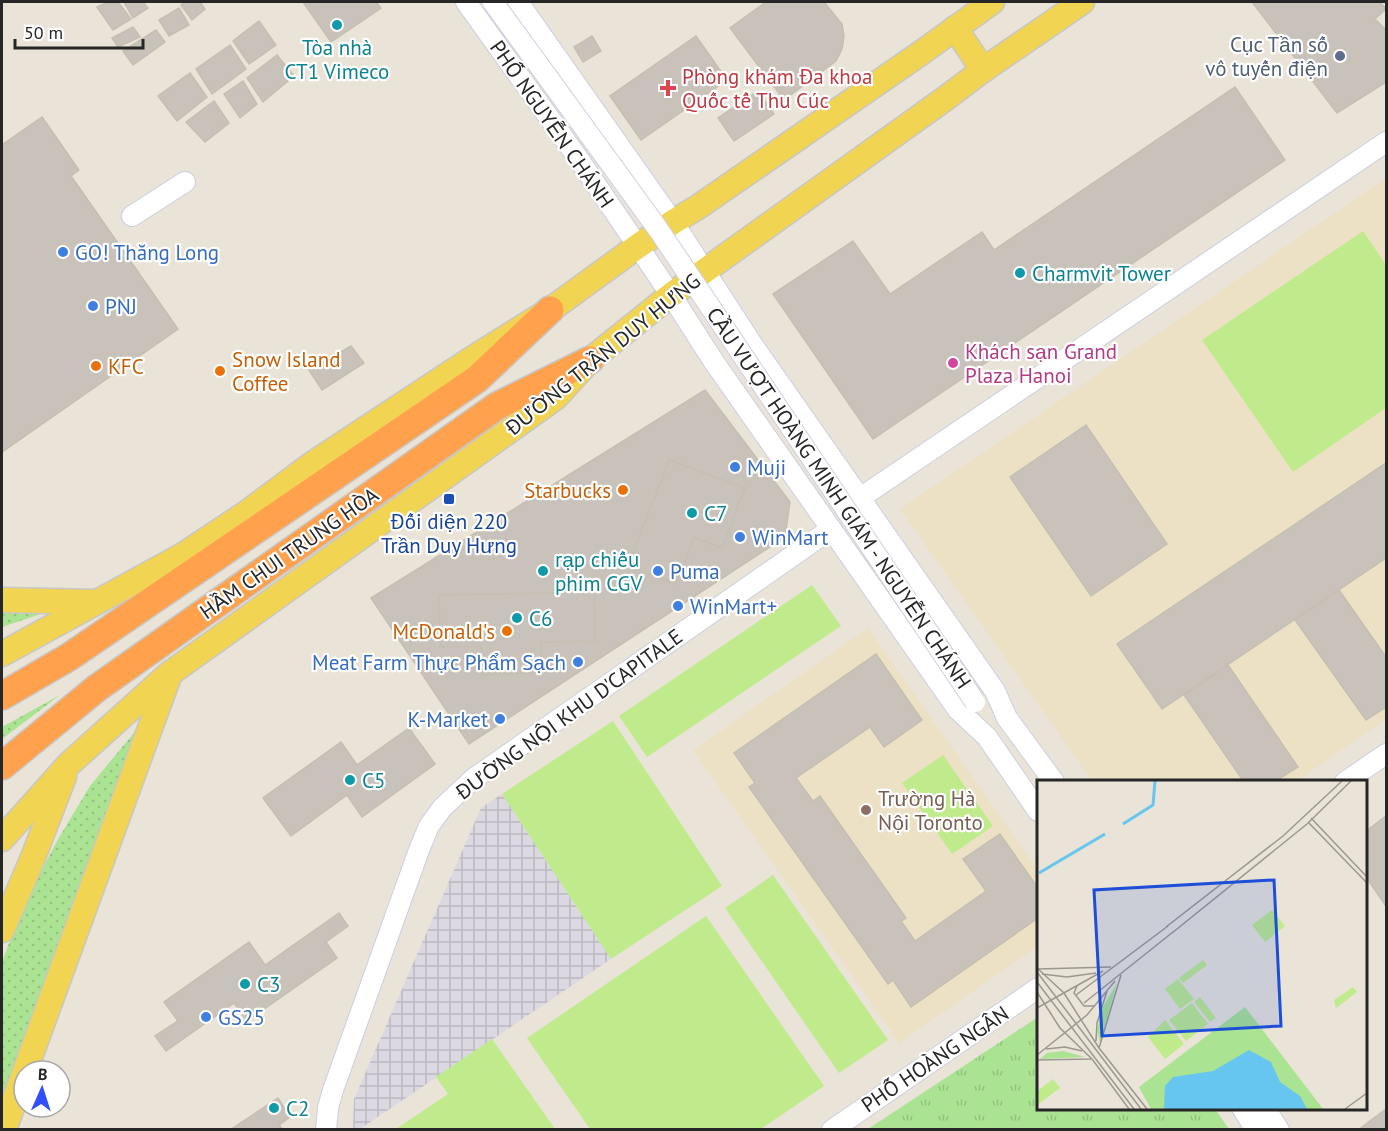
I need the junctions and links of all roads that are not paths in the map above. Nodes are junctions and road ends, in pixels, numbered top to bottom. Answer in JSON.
{"nodes":[{"id":1,"x":466,"y":2,"type":"edge"},
{"id":2,"x":493,"y":2,"type":"edge"},
{"id":3,"x":518,"y":2,"type":"edge"},
{"id":4,"x":993,"y":2,"type":"edge"},
{"id":5,"x":1083,"y":2,"type":"edge"},
{"id":6,"x":954,"y":28,"type":"junction"},
{"id":7,"x":983,"y":70,"type":"junction"},
{"id":8,"x":1386,"y":142,"type":"edge"},
{"id":9,"x":618,"y":145,"type":"junction"},
{"id":10,"x":578,"y":158,"type":"junction"},
{"id":11,"x":184,"y":182,"type":"dead end"},
{"id":12,"x":132,"y":216,"type":"dead end"},
{"id":13,"x":673,"y":222,"type":"junction"},
{"id":14,"x":638,"y":246,"type":"junction"},
{"id":15,"x":705,"y":271,"type":"junction"},
{"id":16,"x":671,"y":295,"type":"junction"},
{"id":17,"x":550,"y":310,"type":"junction"},
{"id":18,"x":752,"y":344,"type":"junction"},
{"id":19,"x":590,"y":360,"type":"junction"},
{"id":20,"x":714,"y":362,"type":"junction"},
{"id":21,"x":860,"y":498,"type":"junction"},
{"id":22,"x":831,"y":529,"type":"junction"},
{"id":23,"x":2,"y":600,"type":"edge"},
{"id":24,"x":97,"y":602,"type":"junction"},
{"id":25,"x":43,"y":630,"type":"junction"},
{"id":26,"x":2,"y":642,"type":"edge"},
{"id":27,"x":2,"y":654,"type":"edge"},
{"id":28,"x":169,"y":674,"type":"junction"},
{"id":29,"x":2,"y":696,"type":"edge"},
{"id":30,"x":975,"y":702,"type":"junction"},
{"id":31,"x":1007,"y":718,"type":"junction"},
{"id":32,"x":987,"y":737,"type":"junction"},
{"id":33,"x":1386,"y":754,"type":"edge"},
{"id":34,"x":69,"y":764,"type":"junction"},
{"id":35,"x":2,"y":766,"type":"edge"},
{"id":36,"x":1053,"y":780,"type":"edge"},
{"id":37,"x":1348,"y":780,"type":"edge"},
{"id":38,"x":1037,"y":810,"type":"edge"},
{"id":39,"x":2,"y":839,"type":"edge"},
{"id":40,"x":2,"y":930,"type":"edge"},
{"id":41,"x":1037,"y":989,"type":"edge"},
{"id":42,"x":30,"y":1059,"type":"edge"},
{"id":43,"x":12,"y":1108,"type":"edge"},
{"id":44,"x":1243,"y":1110,"type":"edge"},
{"id":45,"x":1266,"y":1110,"type":"edge"},
{"id":46,"x":4,"y":1130,"type":"edge"},
{"id":47,"x":326,"y":1130,"type":"edge"},
{"id":48,"x":832,"y":1130,"type":"edge"},
{"id":49,"x":1257,"y":1130,"type":"edge"},
{"id":50,"x":1279,"y":1130,"type":"edge"}],
"edges":[{"from":1,"to":10,"type":"street","name":"PHỐ NGUYỄN CHÁNH"},
{"from":2,"to":30,"type":"street","name":"CẦU VƯỢT HOÀNG MINH GIÁM - NGUYỄN CHÁNH","bridge":true},
{"from":3,"to":9,"type":"street","name":"PHỐ NGUYỄN CHÁNH"},
{"from":4,"to":6,"type":"main road"},
{"from":5,"to":7,"type":"main road","name":"ĐƯỜNG TRẦN DUY HƯNG"},
{"from":6,"to":7,"type":"main road"},
{"from":6,"to":13,"type":"main road"},
{"from":7,"to":15,"type":"main road","name":"ĐƯỜNG TRẦN DUY HƯNG"},
{"from":8,"to":21,"type":"street"},
{"from":9,"to":10,"type":"street"},
{"from":9,"to":13,"type":"street","name":"PHỐ NGUYỄN CHÁNH"},
{"from":10,"to":14,"type":"street","name":"PHỐ NGUYỄN CHÁNH"},
{"from":11,"to":12,"type":"street"},
{"from":13,"to":14,"type":"main road"},
{"from":13,"to":15,"type":"street","name":"PHỐ NGUYỄN CHÁNH"},
{"from":14,"to":16,"type":"street","name":"PHỐ NGUYỄN CHÁNH"},
{"from":14,"to":17,"type":"main road"},
{"from":15,"to":16,"type":"main road","name":"ĐƯỜNG TRẦN DUY HƯNG"},
{"from":15,"to":18,"type":"street","name":"PHỐ NGUYỄN CHÁNH"},
{"from":16,"to":19,"type":"main road","name":"ĐƯỜNG TRẦN DUY HƯNG"},
{"from":16,"to":20,"type":"street","name":"PHỐ NGUYỄN CHÁNH"},
{"from":17,"to":24,"type":"main road"},
{"from":17,"to":29,"type":"highway","name":"HẦM CHUI TRUNG HÒA"},
{"from":18,"to":20,"type":"street"},
{"from":18,"to":21,"type":"street","name":"PHỐ NGUYỄN CHÁNH"},
{"from":19,"to":28,"type":"main road","name":"ĐƯỜNG TRẦN DUY HƯNG"},
{"from":19,"to":35,"type":"highway","name":"HẦM CHUI TRUNG HÒA"},
{"from":20,"to":22,"type":"street","name":"PHỐ NGUYỄN CHÁNH"},
{"from":21,"to":31,"type":"street","name":"PHỐ NGUYỄN CHÁNH"},
{"from":22,"to":32,"type":"street","name":"PHỐ NGUYỄN CHÁNH"},
{"from":22,"to":47,"type":"street","name":"ĐƯỜNG NỘI KHU D'CAPITALE"},
{"from":23,"to":24,"type":"main road"},
{"from":24,"to":25,"type":"main road"},
{"from":25,"to":26,"type":"main road"},
{"from":25,"to":27,"type":"main road"},
{"from":28,"to":34,"type":"main road","name":"ĐƯỜNG TRẦN DUY HƯNG"},
{"from":28,"to":42,"type":"main road"},
{"from":30,"to":31,"type":"street","name":"CẦU VƯỢT HOÀNG MINH GIÁM - NGUYỄN CHÁNH"},
{"from":30,"to":32,"type":"street","name":"CẦU VƯỢT HOÀNG MINH GIÁM - NGUYỄN CHÁNH"},
{"from":31,"to":36,"type":"street"},
{"from":32,"to":38,"type":"street"},
{"from":33,"to":37,"type":"street"},
{"from":34,"to":39,"type":"main road","name":"ĐƯỜNG TRẦN DUY HƯNG"},
{"from":34,"to":40,"type":"main road"},
{"from":41,"to":48,"type":"street","name":"PHỐ HOÀNG NGÂN"},
{"from":43,"to":46,"type":"main road"},
{"from":44,"to":49,"type":"street"},
{"from":45,"to":50,"type":"street"}]}
